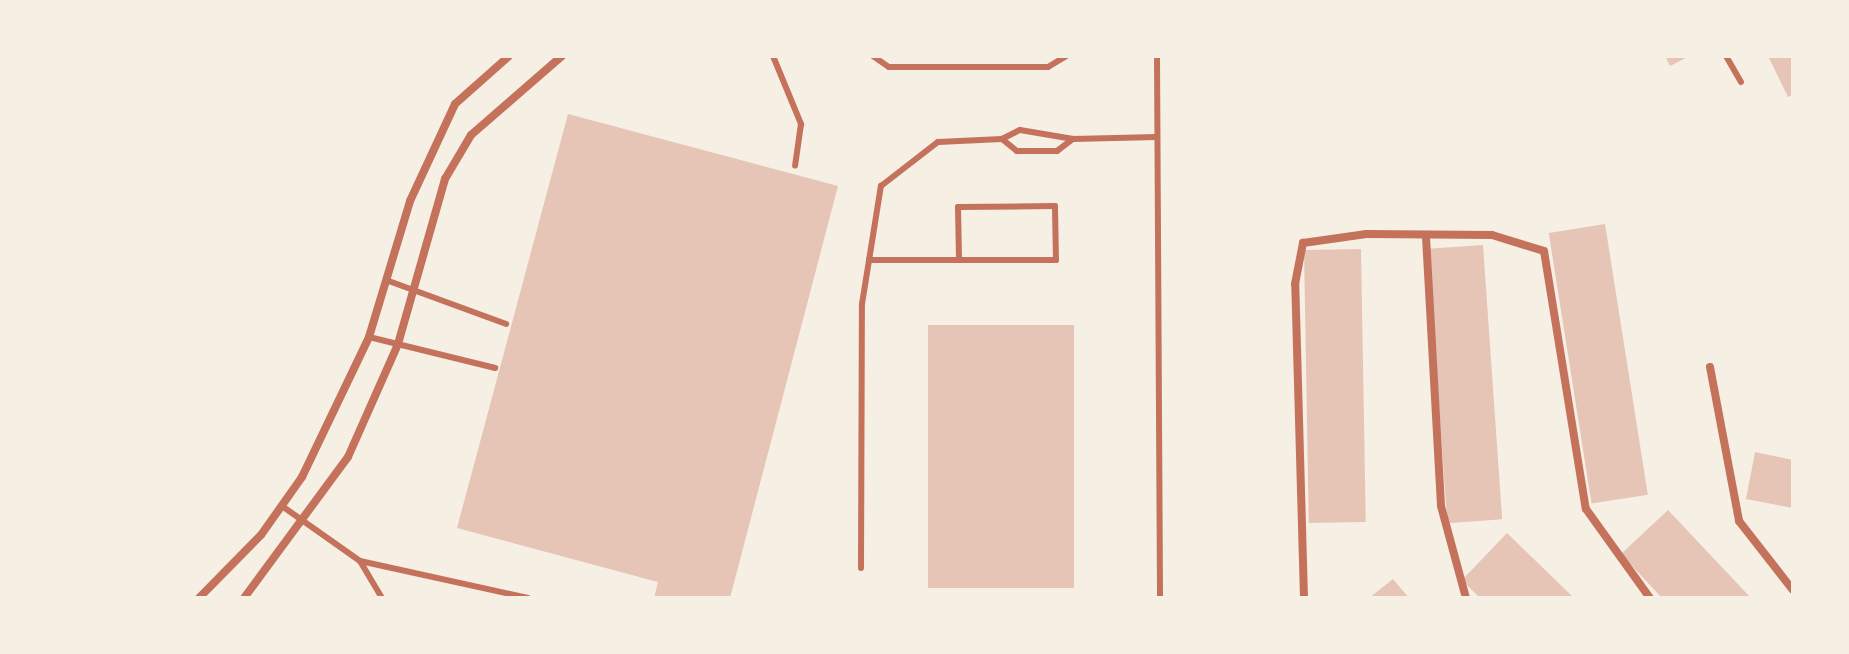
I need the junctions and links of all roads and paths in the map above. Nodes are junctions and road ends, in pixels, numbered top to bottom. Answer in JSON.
{"nodes":[{"id":1,"x":509,"y":56,"type":"edge"},
{"id":2,"x":562,"y":56,"type":"edge"},
{"id":3,"x":773,"y":56,"type":"edge"},
{"id":4,"x":873,"y":56,"type":"edge"},
{"id":5,"x":1066,"y":56,"type":"edge"},
{"id":6,"x":1157,"y":56,"type":"edge"},
{"id":7,"x":1726,"y":56,"type":"edge"},
{"id":8,"x":1741,"y":82,"type":"dead end"},
{"id":9,"x":1157,"y":137,"type":"junction"},
{"id":10,"x":1002,"y":139,"type":"junction"},
{"id":11,"x":1073,"y":139,"type":"junction"},
{"id":12,"x":795,"y":166,"type":"dead end"},
{"id":13,"x":1426,"y":237,"type":"junction"},
{"id":14,"x":869,"y":260,"type":"junction"},
{"id":15,"x":959,"y":260,"type":"junction"},
{"id":16,"x":385,"y":280,"type":"junction"},
{"id":17,"x":412,"y":290,"type":"junction"},
{"id":18,"x":506,"y":324,"type":"dead end"},
{"id":19,"x":369,"y":337,"type":"junction"},
{"id":20,"x":398,"y":344,"type":"junction"},
{"id":21,"x":1710,"y":367,"type":"dead end"},
{"id":22,"x":495,"y":368,"type":"dead end"},
{"id":23,"x":282,"y":506,"type":"junction"},
{"id":24,"x":304,"y":522,"type":"junction"},
{"id":25,"x":360,"y":561,"type":"junction"},
{"id":26,"x":861,"y":568,"type":"dead end"},
{"id":27,"x":1793,"y":590,"type":"edge"},
{"id":28,"x":199,"y":598,"type":"edge"},
{"id":29,"x":244,"y":598,"type":"edge"},
{"id":30,"x":382,"y":598,"type":"edge"},
{"id":31,"x":530,"y":598,"type":"edge"},
{"id":32,"x":1160,"y":598,"type":"edge"},
{"id":33,"x":1304,"y":598,"type":"edge"},
{"id":34,"x":1466,"y":598,"type":"edge"},
{"id":35,"x":1650,"y":598,"type":"edge"}],
"edges":[{"from":1,"to":16,"type":"street"},
{"from":2,"to":17,"type":"street"},
{"from":3,"to":12,"type":"lane"},
{"from":4,"to":5,"type":"lane"},
{"from":6,"to":9,"type":"lane"},
{"from":7,"to":8,"type":"lane"},
{"from":9,"to":11,"type":"lane"},
{"from":9,"to":32,"type":"lane"},
{"from":10,"to":11,"type":"lane"},
{"from":10,"to":11,"type":"lane"},
{"from":10,"to":14,"type":"lane"},
{"from":13,"to":33,"type":"street"},
{"from":13,"to":34,"type":"street"},
{"from":13,"to":35,"type":"street"},
{"from":14,"to":15,"type":"lane"},
{"from":14,"to":26,"type":"lane"},
{"from":15,"to":15,"type":"lane"},
{"from":16,"to":17,"type":"lane"},
{"from":16,"to":19,"type":"street"},
{"from":17,"to":18,"type":"lane"},
{"from":17,"to":20,"type":"street"},
{"from":19,"to":20,"type":"lane"},
{"from":19,"to":23,"type":"street"},
{"from":20,"to":22,"type":"lane"},
{"from":20,"to":24,"type":"street"},
{"from":21,"to":27,"type":"street"},
{"from":23,"to":24,"type":"lane"},
{"from":23,"to":28,"type":"street"},
{"from":24,"to":25,"type":"lane"},
{"from":24,"to":29,"type":"street"},
{"from":25,"to":30,"type":"lane"},
{"from":25,"to":31,"type":"lane"}]}
